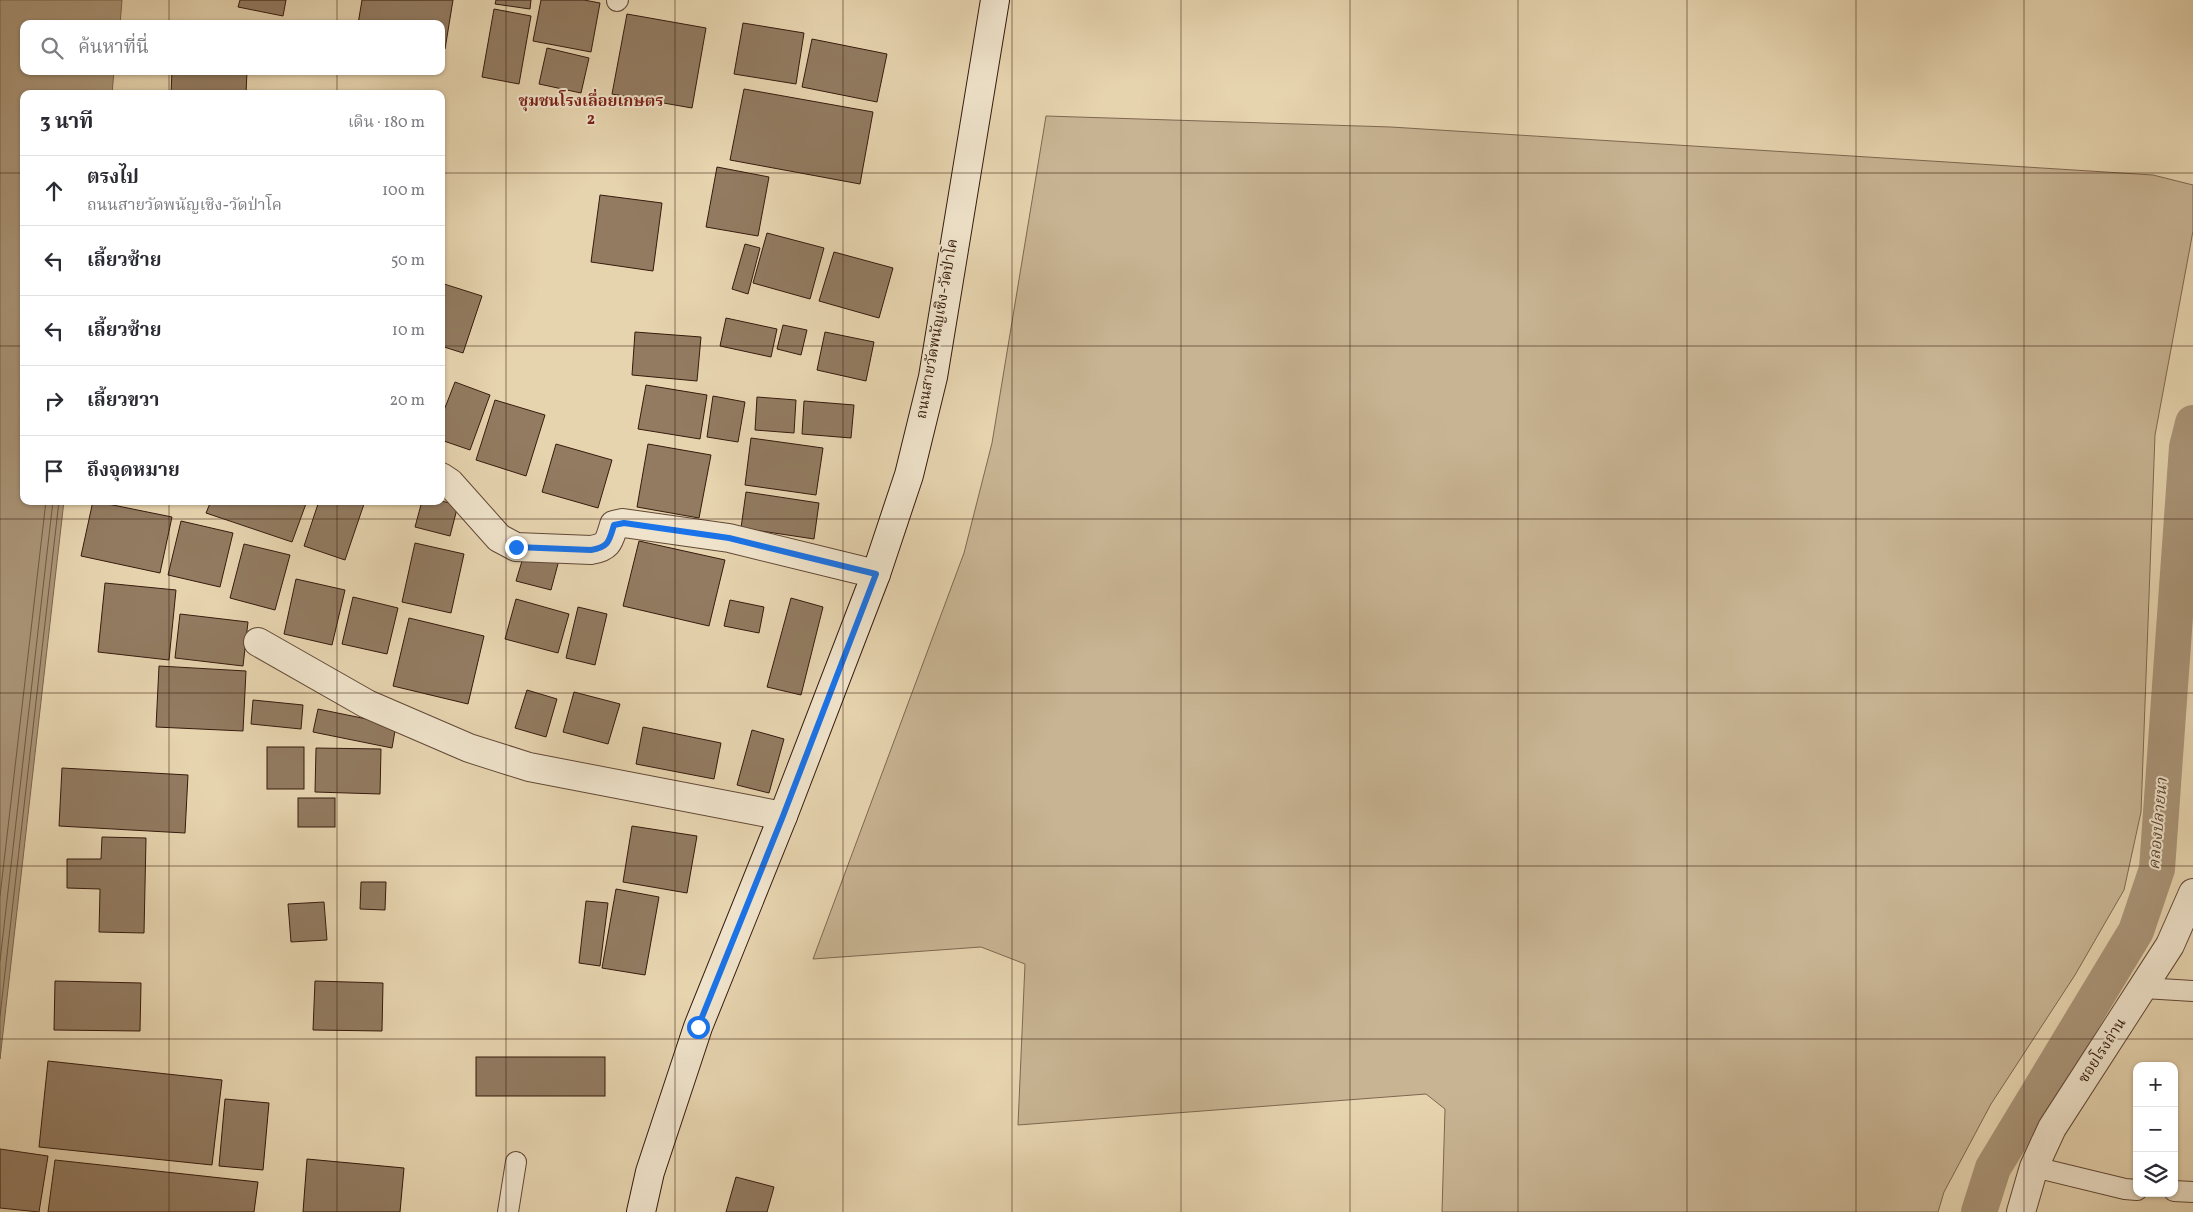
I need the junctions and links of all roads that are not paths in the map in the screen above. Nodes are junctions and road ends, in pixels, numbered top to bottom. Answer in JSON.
{"nodes":[{"id":1,"x":995,"y":0,"type":"edge"},
{"id":2,"x":445,"y":480,"type":"edge"},
{"id":3,"x":876,"y":574,"type":"junction"},
{"id":4,"x":258,"y":642,"type":"dead end"},
{"id":5,"x":783,"y":816,"type":"junction"},
{"id":6,"x":2193,"y":894,"type":"edge"},
{"id":7,"x":2144,"y":988,"type":"junction"},
{"id":8,"x":2193,"y":991,"type":"edge"},
{"id":9,"x":516,"y":1162,"type":"dead end"},
{"id":10,"x":2034,"y":1167,"type":"junction"},
{"id":11,"x":2133,"y":1190,"type":"edge"},
{"id":12,"x":2178,"y":1191,"type":"edge"},
{"id":13,"x":2193,"y":1192,"type":"edge"},
{"id":14,"x":508,"y":1212,"type":"edge"},
{"id":15,"x":641,"y":1212,"type":"edge"},
{"id":16,"x":2022,"y":1212,"type":"edge"}],
"edges":[{"from":1,"to":3,"type":"street","name":"ถนนสายวัดพนัญเชิง-วัดป่าโค"},
{"from":2,"to":3,"type":"street"},
{"from":3,"to":5,"type":"street","name":"ถนนสายวัดพนัญเชิง-วัดป่าโค"},
{"from":4,"to":5,"type":"street"},
{"from":5,"to":15,"type":"street","name":"ถนนสายวัดพนัญเชิง-วัดป่าโค"},
{"from":6,"to":7,"type":"street","name":"ซอยโรงถ่าน"},
{"from":7,"to":8,"type":"lane"},
{"from":7,"to":10,"type":"street","name":"ซอยโรงถ่าน"},
{"from":9,"to":14,"type":"lane"},
{"from":10,"to":11,"type":"lane"},
{"from":10,"to":16,"type":"street","name":"ซอยโรงถ่าน"},
{"from":12,"to":13,"type":"lane"}]}
